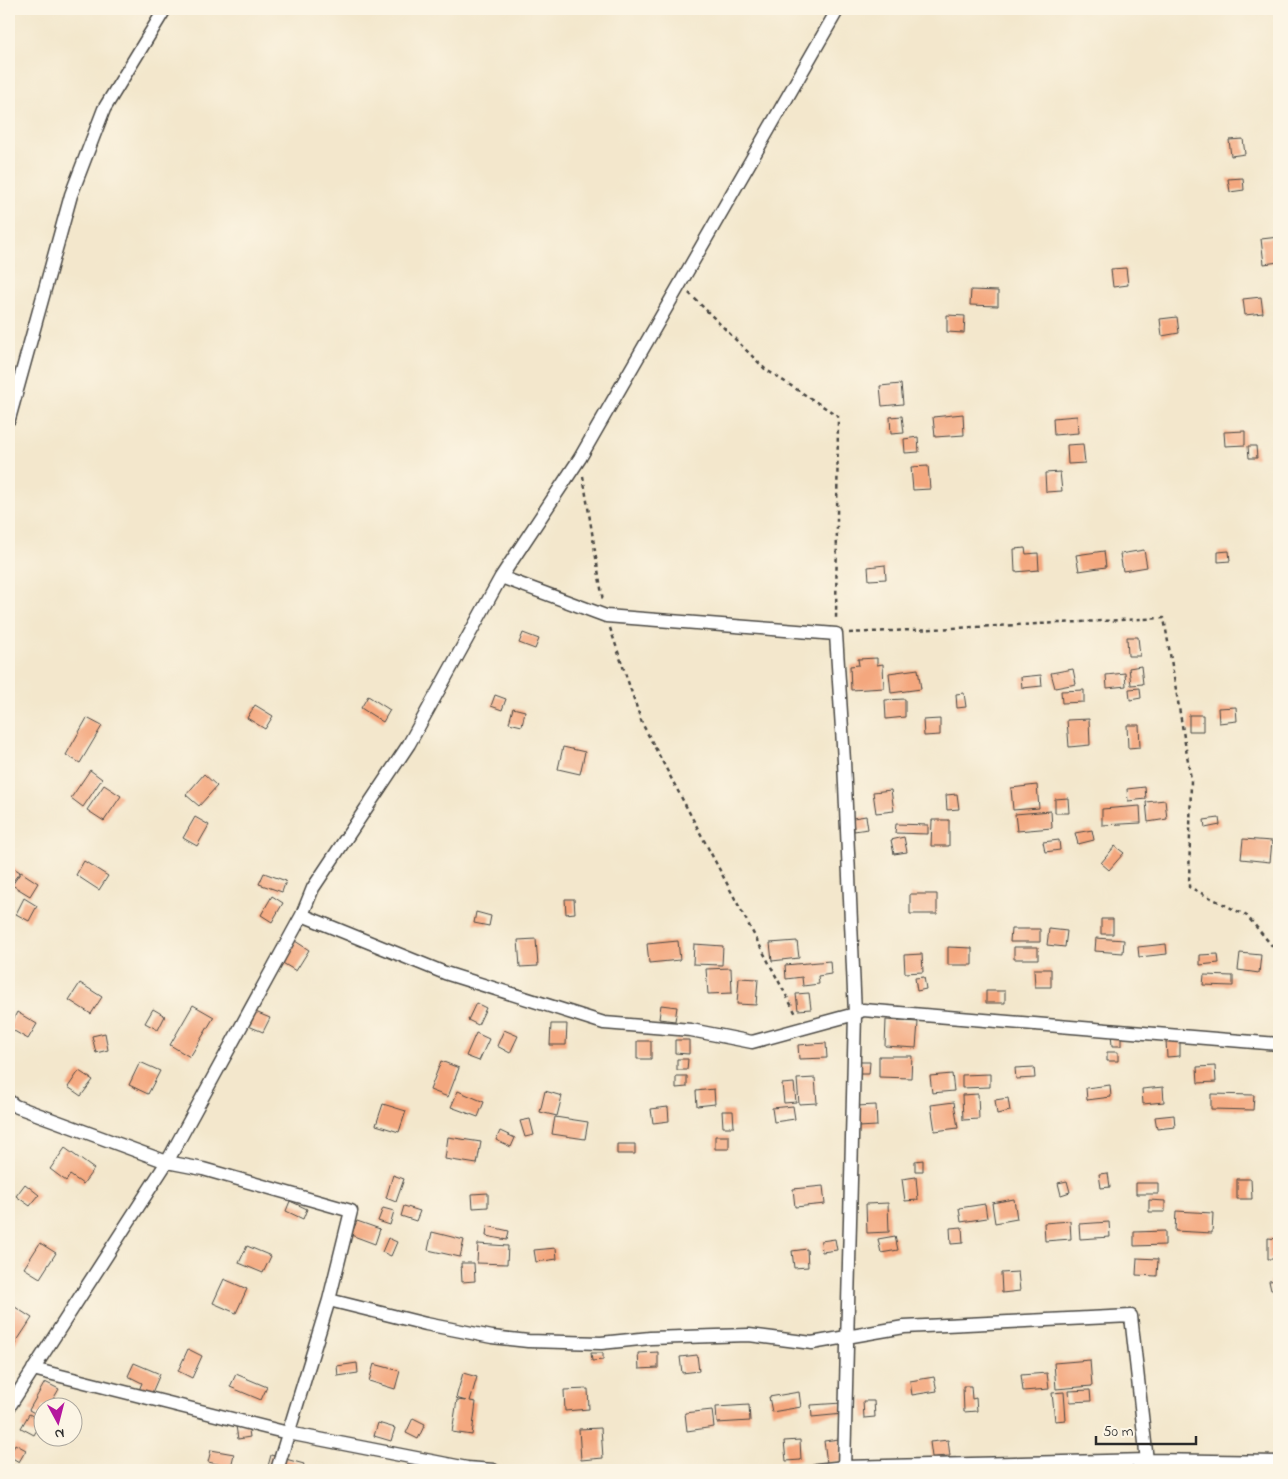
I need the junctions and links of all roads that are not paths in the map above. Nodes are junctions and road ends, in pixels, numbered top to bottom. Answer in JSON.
{"nodes":[{"id":1,"x":165,"y":9,"type":"edge"},
{"id":2,"x":838,"y":9,"type":"edge"},
{"id":3,"x":14,"y":379,"type":"edge"},
{"id":4,"x":9,"y":419,"type":"edge"},
{"id":5,"x":501,"y":577,"type":"junction"},
{"id":6,"x":302,"y":915,"type":"junction"},
{"id":7,"x":855,"y":1014,"type":"junction"},
{"id":8,"x":1279,"y":1044,"type":"edge"},
{"id":9,"x":9,"y":1101,"type":"edge"},
{"id":10,"x":167,"y":1162,"type":"junction"},
{"id":11,"x":329,"y":1300,"type":"junction"},
{"id":12,"x":847,"y":1336,"type":"junction"},
{"id":13,"x":33,"y":1369,"type":"junction"},
{"id":14,"x":9,"y":1407,"type":"edge"},
{"id":15,"x":288,"y":1433,"type":"junction"},
{"id":16,"x":1279,"y":1462,"type":"edge"},
{"id":17,"x":1148,"y":1465,"type":"edge"},
{"id":18,"x":844,"y":1469,"type":"edge"},
{"id":19,"x":277,"y":1470,"type":"edge"},
{"id":20,"x":493,"y":1470,"type":"edge"},
{"id":21,"x":817,"y":1470,"type":"edge"}],
"edges":[{"from":1,"to":3,"type":"street"},
{"from":2,"to":5,"type":"street"},
{"from":3,"to":4,"type":"street"},
{"from":5,"to":6,"type":"street"},
{"from":5,"to":7,"type":"street"},
{"from":6,"to":7,"type":"street"},
{"from":6,"to":10,"type":"street"},
{"from":7,"to":8,"type":"street"},
{"from":7,"to":12,"type":"street"},
{"from":9,"to":10,"type":"street"},
{"from":10,"to":11,"type":"street"},
{"from":10,"to":13,"type":"street"},
{"from":11,"to":12,"type":"street"},
{"from":11,"to":15,"type":"street"},
{"from":12,"to":17,"type":"street"},
{"from":12,"to":18,"type":"street"},
{"from":13,"to":14,"type":"street"},
{"from":13,"to":15,"type":"street"},
{"from":15,"to":19,"type":"street"},
{"from":15,"to":20,"type":"street"},
{"from":16,"to":17,"type":"street"},
{"from":17,"to":18,"type":"street"},
{"from":18,"to":21,"type":"street"}]}
